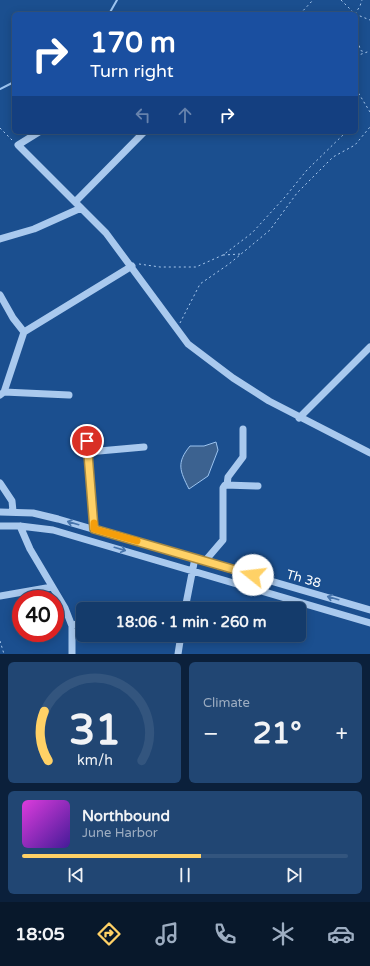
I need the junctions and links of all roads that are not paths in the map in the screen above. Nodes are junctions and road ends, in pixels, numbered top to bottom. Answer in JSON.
{"nodes":[{"id":1,"x":36,"y":134,"type":"edge"},
{"id":2,"x":142,"y":134,"type":"edge"},
{"id":3,"x":75,"y":202,"type":"junction"},
{"id":4,"x":81,"y":208,"type":"junction"},
{"id":5,"x":0,"y":239,"type":"edge"},
{"id":6,"x":132,"y":266,"type":"junction"},
{"id":7,"x":0,"y":295,"type":"edge"},
{"id":8,"x":24,"y":332,"type":"junction"},
{"id":9,"x":370,"y":347,"type":"edge"},
{"id":10,"x":2,"y":393,"type":"edge"},
{"id":11,"x":69,"y":395,"type":"dead end"},
{"id":12,"x":299,"y":418,"type":"junction"},
{"id":13,"x":243,"y":429,"type":"dead end"},
{"id":14,"x":87,"y":441,"type":"dead end"},
{"id":15,"x":144,"y":447,"type":"dead end"},
{"id":16,"x":88,"y":452,"type":"junction"},
{"id":17,"x":370,"y":453,"type":"edge"},
{"id":18,"x":0,"y":484,"type":"edge"},
{"id":19,"x":227,"y":485,"type":"junction"},
{"id":20,"x":258,"y":486,"type":"dead end"},
{"id":21,"x":13,"y":511,"type":"junction"},
{"id":22,"x":0,"y":512,"type":"edge"},
{"id":23,"x":0,"y":526,"type":"edge"},
{"id":24,"x":20,"y":526,"type":"junction"},
{"id":25,"x":94,"y":529,"type":"junction"},
{"id":26,"x":195,"y":558,"type":"junction"},
{"id":27,"x":205,"y":561,"type":"junction"},
{"id":28,"x":193,"y":571,"type":"junction"},
{"id":29,"x":52,"y":587,"type":"junction"},
{"id":30,"x":0,"y":596,"type":"edge"},
{"id":31,"x":186,"y":602,"type":"edge"},
{"id":32,"x":370,"y":610,"type":"edge"},
{"id":33,"x":370,"y":623,"type":"edge"},
{"id":34,"x":76,"y":624,"type":"edge"},
{"id":35,"x":72,"y":626,"type":"junction"},
{"id":36,"x":180,"y":642,"type":"edge"},
{"id":37,"x":72,"y":654,"type":"edge"},
{"id":38,"x":178,"y":654,"type":"edge"}],
"edges":[{"from":1,"to":3,"type":"street"},
{"from":2,"to":3,"type":"street"},
{"from":3,"to":4,"type":"street"},
{"from":4,"to":5,"type":"street"},
{"from":4,"to":6,"type":"street"},
{"from":6,"to":8,"type":"street"},
{"from":6,"to":12,"type":"street"},
{"from":7,"to":8,"type":"street"},
{"from":8,"to":10,"type":"street"},
{"from":9,"to":12,"type":"street"},
{"from":10,"to":11,"type":"street"},
{"from":12,"to":17,"type":"street"},
{"from":13,"to":19,"type":"street"},
{"from":14,"to":16,"type":"street"},
{"from":15,"to":16,"type":"street"},
{"from":16,"to":25,"type":"street"},
{"from":18,"to":21,"type":"street"},
{"from":19,"to":20,"type":"street"},
{"from":19,"to":27,"type":"street"},
{"from":21,"to":22,"type":"street","name":"Th 38"},
{"from":25,"to":21,"type":"street","name":"Th 38","one_way":true},
{"from":23,"to":24,"type":"street","name":"Th 38"},
{"from":24,"to":28,"type":"street","name":"Th 38","one_way":true},
{"from":24,"to":29,"type":"street"},
{"from":25,"to":26,"type":"street","name":"Th 38"},
{"from":26,"to":27,"type":"street","name":"Th 38"},
{"from":26,"to":28,"type":"street"},
{"from":32,"to":27,"type":"street","name":"Th 38","one_way":true},
{"from":28,"to":31,"type":"street"},
{"from":28,"to":33,"type":"street","name":"Th 38"},
{"from":29,"to":30,"type":"street"},
{"from":29,"to":35,"type":"street"},
{"from":34,"to":35,"type":"street"},
{"from":35,"to":37,"type":"street"},
{"from":36,"to":38,"type":"street"}]}
